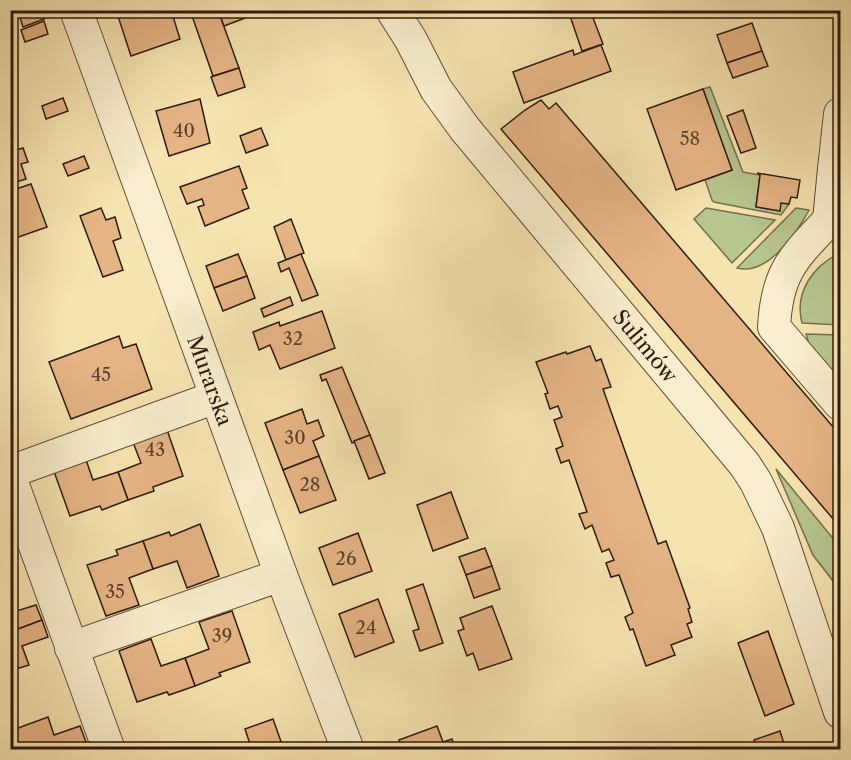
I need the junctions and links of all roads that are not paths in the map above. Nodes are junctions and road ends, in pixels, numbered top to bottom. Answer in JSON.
{"nodes":[{"id":1,"x":76,"y":10,"type":"edge"},
{"id":2,"x":392,"y":10,"type":"edge"},
{"id":3,"x":840,"y":114,"type":"edge"},
{"id":4,"x":837,"y":169,"type":"edge"},
{"id":5,"x":835,"y":221,"type":"edge"},
{"id":6,"x":216,"y":397,"type":"junction"},
{"id":7,"x":840,"y":404,"type":"edge"},
{"id":8,"x":10,"y":474,"type":"edge"},
{"id":9,"x":281,"y":574,"type":"junction"},
{"id":10,"x":70,"y":648,"type":"junction"},
{"id":11,"x":840,"y":712,"type":"edge"},
{"id":12,"x":109,"y":750,"type":"edge"},
{"id":13,"x":348,"y":750,"type":"edge"}],
"edges":[{"from":1,"to":6,"type":"street","name":"Murarska"},
{"from":2,"to":11,"type":"street","name":"Sulimów"},
{"from":3,"to":4,"type":"street"},
{"from":4,"to":5,"type":"street"},
{"from":5,"to":7,"type":"street"},
{"from":6,"to":8,"type":"street"},
{"from":6,"to":9,"type":"street","name":"Murarska"},
{"from":8,"to":10,"type":"street"},
{"from":9,"to":10,"type":"street"},
{"from":9,"to":13,"type":"street","name":"Murarska"},
{"from":10,"to":12,"type":"street"}]}
